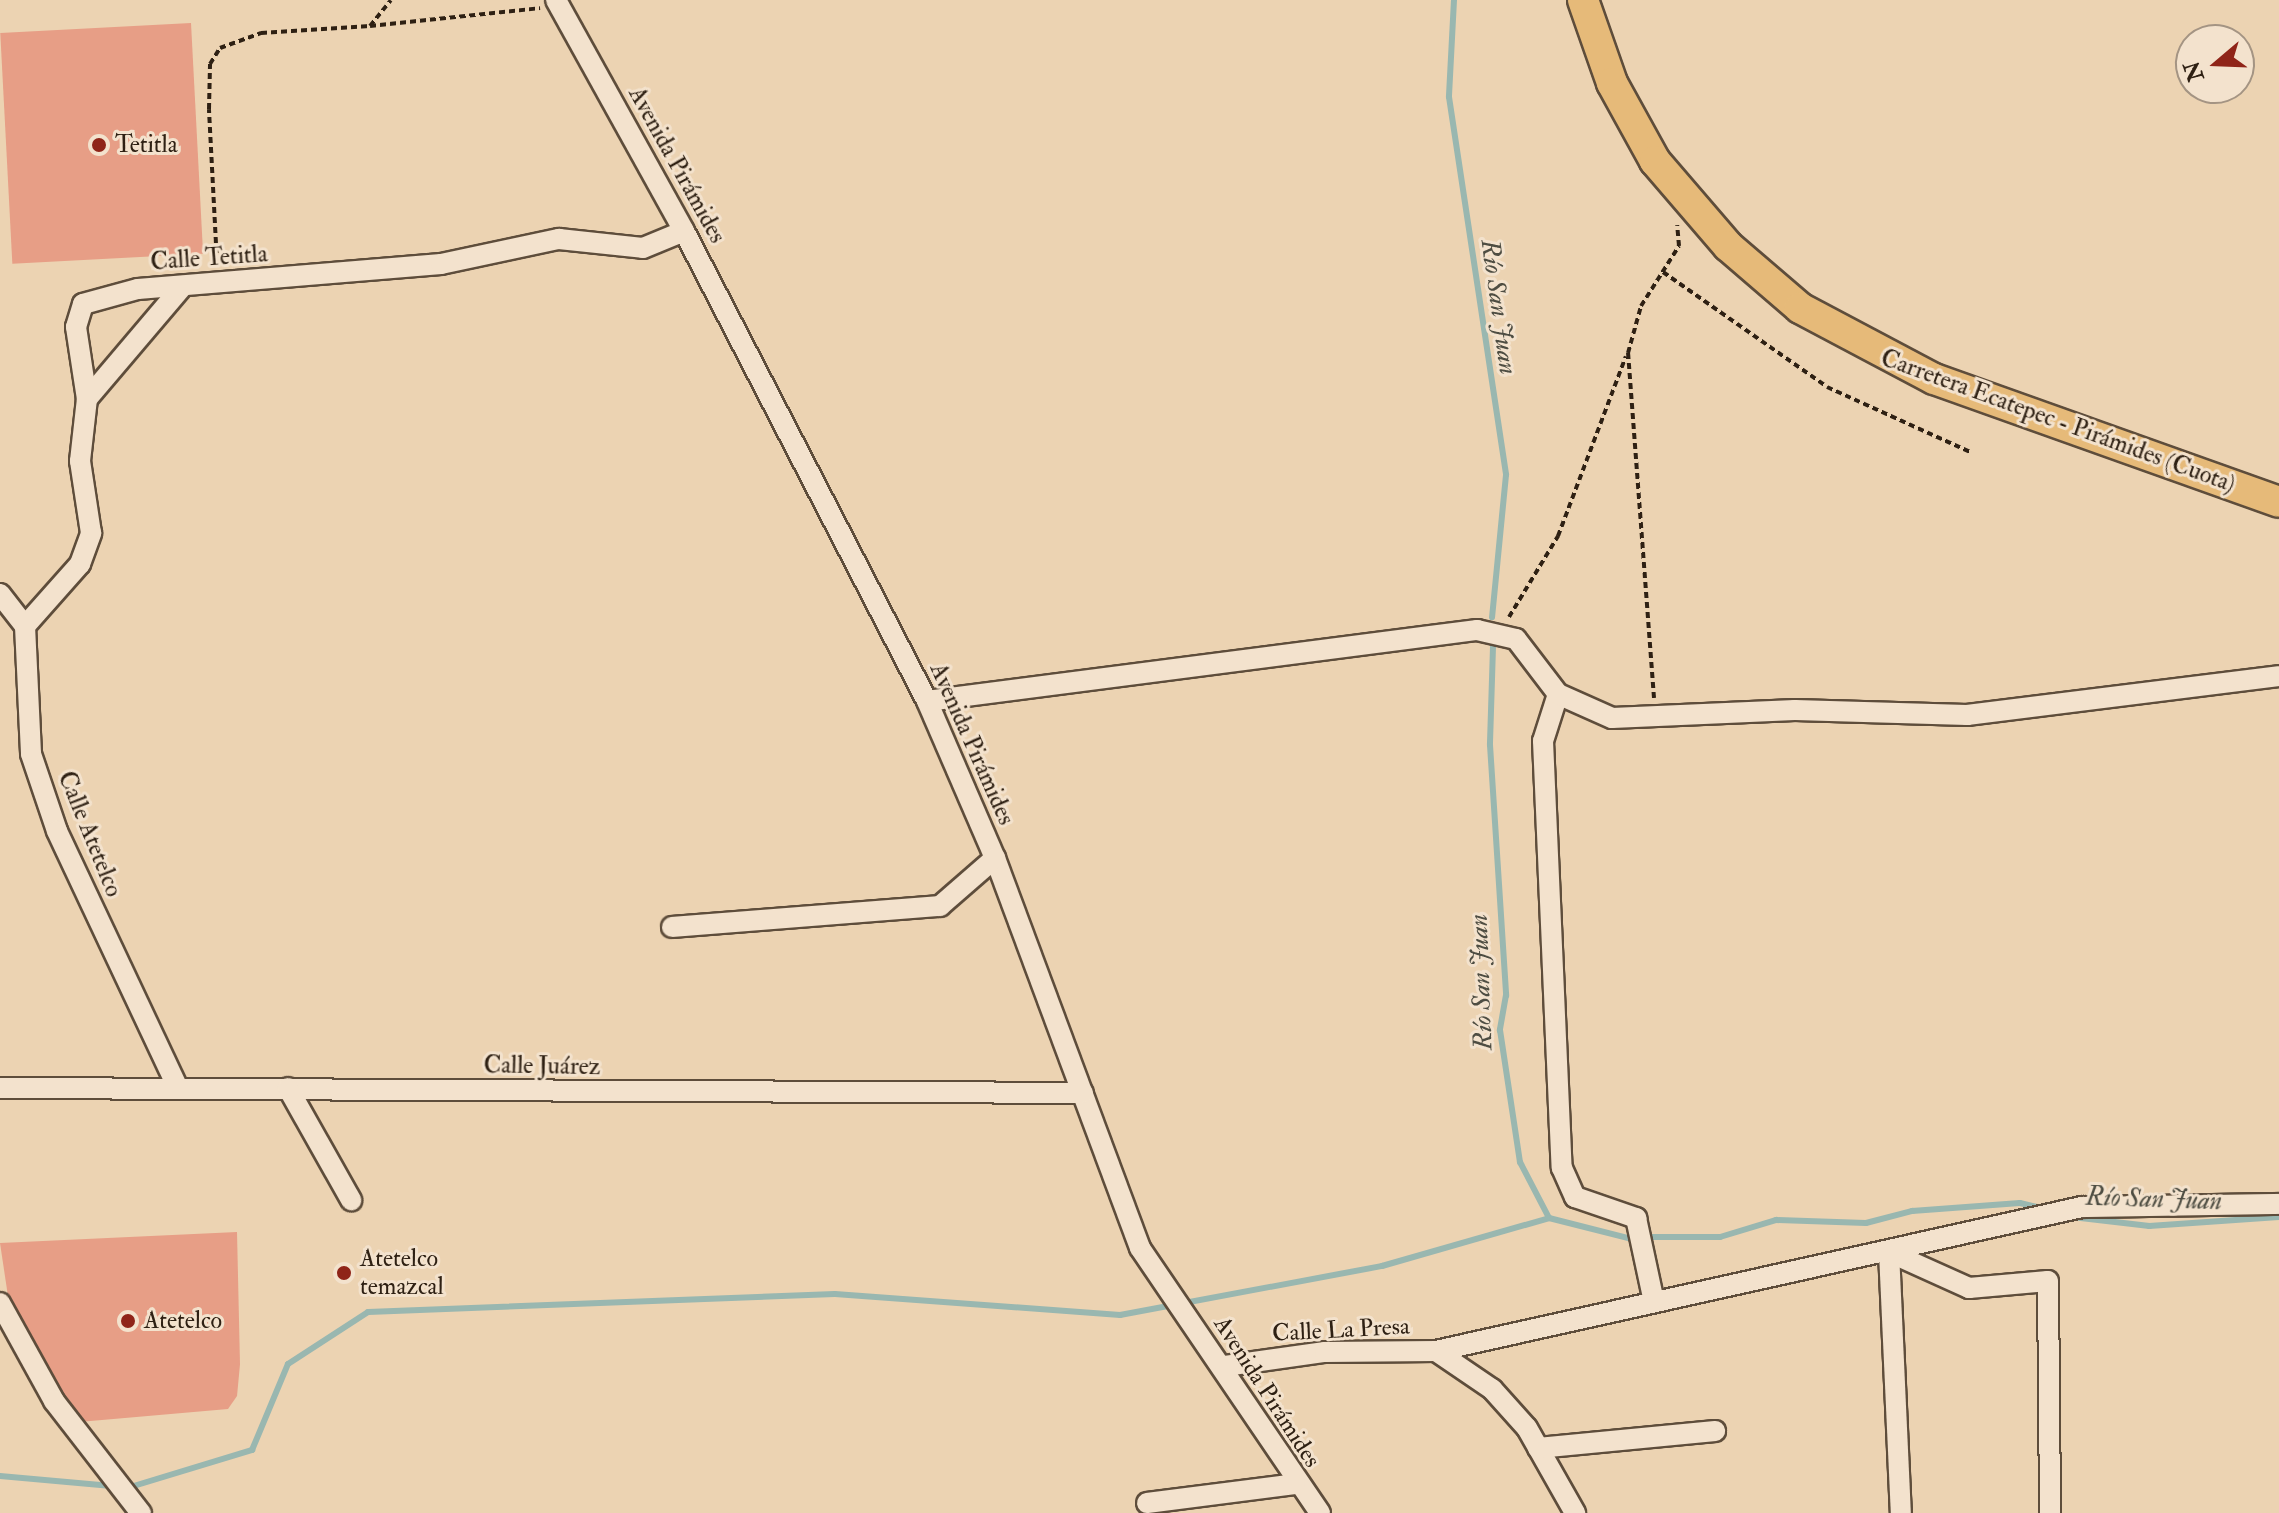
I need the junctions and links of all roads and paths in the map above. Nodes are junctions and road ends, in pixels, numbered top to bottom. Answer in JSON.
{"nodes":[{"id":1,"x":391,"y":0,"type":"edge"},
{"id":2,"x":1583,"y":0,"type":"edge"},
{"id":3,"x":557,"y":3,"type":"edge"},
{"id":4,"x":370,"y":26,"type":"junction"},
{"id":5,"x":1681,"y":196,"type":"junction"},
{"id":6,"x":684,"y":231,"type":"junction"},
{"id":7,"x":1663,"y":272,"type":"junction"},
{"id":8,"x":220,"y":284,"type":"junction"},
{"id":9,"x":183,"y":286,"type":"junction"},
{"id":10,"x":1628,"y":353,"type":"junction"},
{"id":11,"x":87,"y":399,"type":"junction"},
{"id":12,"x":1970,"y":452,"type":"dead end"},
{"id":13,"x":2279,"y":502,"type":"edge"},
{"id":14,"x":0,"y":594,"type":"edge"},
{"id":15,"x":25,"y":626,"type":"junction"},
{"id":16,"x":1499,"y":632,"type":"junction"},
{"id":17,"x":2279,"y":676,"type":"edge"},
{"id":18,"x":1558,"y":694,"type":"junction"},
{"id":19,"x":927,"y":701,"type":"junction"},
{"id":20,"x":1655,"y":717,"type":"junction"},
{"id":21,"x":995,"y":858,"type":"junction"},
{"id":22,"x":672,"y":927,"type":"dead end"},
{"id":23,"x":176,"y":1084,"type":"junction"},
{"id":24,"x":0,"y":1088,"type":"edge"},
{"id":25,"x":288,"y":1088,"type":"junction"},
{"id":26,"x":1083,"y":1093,"type":"junction"},
{"id":27,"x":351,"y":1200,"type":"dead end"},
{"id":28,"x":2279,"y":1204,"type":"edge"},
{"id":29,"x":1889,"y":1252,"type":"junction"},
{"id":30,"x":1654,"y":1302,"type":"junction"},
{"id":31,"x":0,"y":1303,"type":"edge"},
{"id":32,"x":1436,"y":1351,"type":"junction"},
{"id":33,"x":1225,"y":1366,"type":"junction"},
{"id":34,"x":1715,"y":1431,"type":"dead end"},
{"id":35,"x":1538,"y":1448,"type":"junction"},
{"id":36,"x":1295,"y":1484,"type":"junction"},
{"id":37,"x":1147,"y":1503,"type":"dead end"},
{"id":38,"x":141,"y":1513,"type":"edge"},
{"id":39,"x":1320,"y":1513,"type":"edge"},
{"id":40,"x":1575,"y":1513,"type":"edge"},
{"id":41,"x":1901,"y":1513,"type":"edge"},
{"id":42,"x":2050,"y":1513,"type":"edge"}],
"edges":[{"from":1,"to":4,"type":"path"},
{"from":2,"to":5,"type":"highway","name":"Carretera Ecatepec - Pirámides (Cuota)"},
{"from":3,"to":4,"type":"path"},
{"from":3,"to":6,"type":"street","name":"Avenida Pirámides"},
{"from":4,"to":8,"type":"path"},
{"from":5,"to":7,"type":"path"},
{"from":5,"to":13,"type":"highway","name":"Carretera Ecatepec - Pirámides (Cuota)"},
{"from":6,"to":8,"type":"street","name":"Calle Tetitla"},
{"from":6,"to":19,"type":"street","name":"Avenida Pirámides"},
{"from":7,"to":10,"type":"path"},
{"from":7,"to":12,"type":"path"},
{"from":8,"to":9,"type":"street","name":"Calle Tetitla"},
{"from":9,"to":11,"type":"street"},
{"from":9,"to":11,"type":"street","name":"Calle Tetitla"},
{"from":10,"to":16,"type":"path"},
{"from":10,"to":20,"type":"path"},
{"from":11,"to":15,"type":"street","name":"Calle Tetitla"},
{"from":14,"to":15,"type":"street"},
{"from":15,"to":23,"type":"street","name":"Calle Atetelco"},
{"from":16,"to":18,"type":"street"},
{"from":16,"to":19,"type":"street"},
{"from":17,"to":20,"type":"street"},
{"from":18,"to":20,"type":"street"},
{"from":18,"to":30,"type":"street"},
{"from":19,"to":21,"type":"street","name":"Avenida Pirámides"},
{"from":21,"to":22,"type":"street"},
{"from":21,"to":26,"type":"street","name":"Avenida Pirámides"},
{"from":23,"to":24,"type":"street","name":"Calle Juárez"},
{"from":23,"to":25,"type":"street","name":"Calle Juárez"},
{"from":25,"to":26,"type":"street","name":"Calle Juárez"},
{"from":25,"to":27,"type":"street"},
{"from":26,"to":33,"type":"street","name":"Avenida Pirámides"},
{"from":28,"to":29,"type":"street"},
{"from":29,"to":30,"type":"street"},
{"from":29,"to":41,"type":"street"},
{"from":29,"to":42,"type":"street"},
{"from":30,"to":32,"type":"street"},
{"from":31,"to":38,"type":"street"},
{"from":32,"to":33,"type":"street","name":"Calle La Presa"},
{"from":32,"to":35,"type":"street","name":"Calle La Presa"},
{"from":33,"to":36,"type":"street","name":"Avenida Pirámides"},
{"from":34,"to":35,"type":"street"},
{"from":35,"to":40,"type":"street","name":"Calle La Presa"},
{"from":36,"to":37,"type":"street"},
{"from":36,"to":39,"type":"street","name":"Avenida Pirámides"}]}
